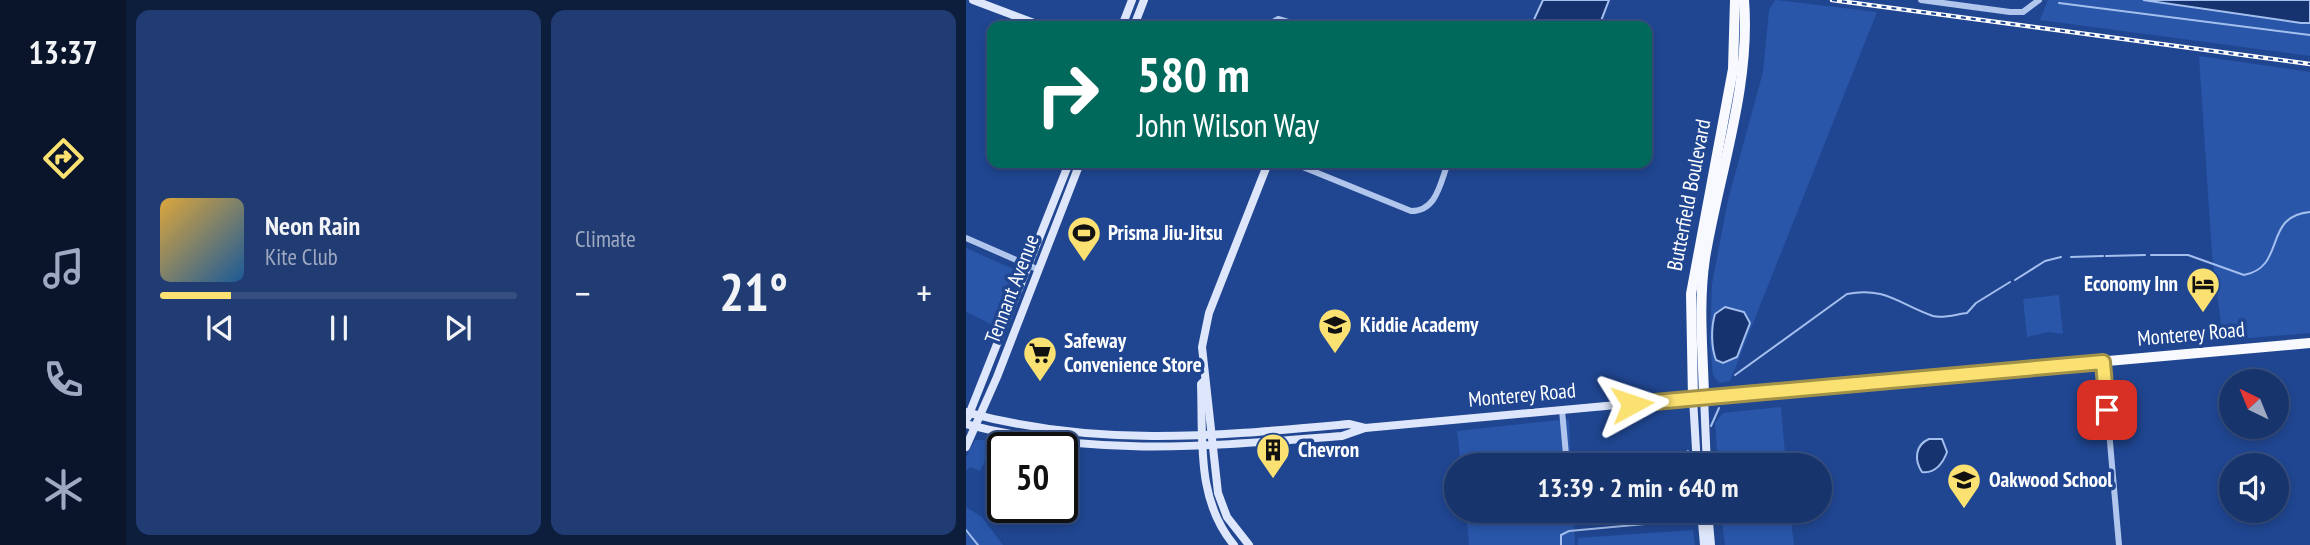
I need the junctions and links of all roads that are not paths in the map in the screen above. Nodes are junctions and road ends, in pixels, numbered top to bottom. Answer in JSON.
{"nodes":[{"id":1,"x":973,"y":0,"type":"edge"},
{"id":2,"x":1132,"y":0,"type":"edge"},
{"id":3,"x":1144,"y":0,"type":"edge"},
{"id":4,"x":1921,"y":0,"type":"edge"},
{"id":5,"x":2037,"y":3,"type":"edge"},
{"id":6,"x":1740,"y":4,"type":"edge"},
{"id":7,"x":1029,"y":21,"type":"edge"},
{"id":8,"x":1124,"y":21,"type":"edge"},
{"id":9,"x":1136,"y":21,"type":"edge"},
{"id":10,"x":1067,"y":168,"type":"edge"},
{"id":11,"x":1078,"y":168,"type":"edge"},
{"id":12,"x":1266,"y":168,"type":"edge"},
{"id":13,"x":1305,"y":168,"type":"edge"},
{"id":14,"x":1446,"y":168,"type":"edge"},
{"id":15,"x":966,"y":238,"type":"edge"},
{"id":16,"x":1029,"y":263,"type":"junction"},
{"id":17,"x":1038,"y":267,"type":"junction"},
{"id":18,"x":2310,"y":343,"type":"edge"},
{"id":19,"x":2103,"y":362,"type":"junction"},
{"id":20,"x":1699,"y":398,"type":"junction"},
{"id":21,"x":1562,"y":411,"type":"junction"},
{"id":22,"x":982,"y":416,"type":"junction"},
{"id":23,"x":967,"y":417,"type":"edge"},
{"id":24,"x":976,"y":427,"type":"junction"},
{"id":25,"x":1365,"y":428,"type":"junction"},
{"id":26,"x":1207,"y":437,"type":"junction"},
{"id":27,"x":966,"y":447,"type":"edge"},
{"id":28,"x":1203,"y":447,"type":"junction"},
{"id":29,"x":1213,"y":447,"type":"junction"},
{"id":30,"x":1566,"y":453,"type":"edge"},
{"id":31,"x":1697,"y":453,"type":"edge"},
{"id":32,"x":1705,"y":453,"type":"edge"},
{"id":33,"x":1702,"y":523,"type":"edge"},
{"id":34,"x":1709,"y":523,"type":"edge"},
{"id":35,"x":1234,"y":545,"type":"edge"},
{"id":36,"x":1248,"y":545,"type":"edge"},
{"id":37,"x":1704,"y":545,"type":"edge"},
{"id":38,"x":1711,"y":545,"type":"edge"},
{"id":39,"x":2119,"y":545,"type":"edge"}],
"edges":[{"from":1,"to":7,"type":"main road"},
{"from":2,"to":8,"type":"main road"},
{"from":3,"to":9,"type":"main road"},
{"from":4,"to":5,"type":"street"},
{"from":6,"to":20,"type":"main road","name":"Butterfield Boulevard"},
{"from":10,"to":16,"type":"main road","name":"Tennant Avenue"},
{"from":11,"to":17,"type":"main road","name":"Tennant Avenue"},
{"from":12,"to":26,"type":"main road"},
{"from":13,"to":14,"type":"street"},
{"from":15,"to":16,"type":"street"},
{"from":16,"to":17,"type":"street"},
{"from":16,"to":23,"type":"main road","name":"Tennant Avenue"},
{"from":17,"to":22,"type":"main road","name":"Tennant Avenue"},
{"from":18,"to":19,"type":"main road","name":"Monterey Road"},
{"from":19,"to":20,"type":"main road","name":"Monterey Road"},
{"from":19,"to":39,"type":"street"},
{"from":20,"to":21,"type":"main road","name":"Monterey Road"},
{"from":20,"to":31,"type":"main road"},
{"from":20,"to":32,"type":"main road"},
{"from":21,"to":25,"type":"main road","name":"Monterey Road"},
{"from":21,"to":30,"type":"street"},
{"from":22,"to":23,"type":"main road","name":"Monterey Road"},
{"from":22,"to":24,"type":"main road","name":"Tennant Avenue"},
{"from":22,"to":26,"type":"main road","name":"Monterey Road"},
{"from":23,"to":24,"type":"main road","name":"Monterey Road"},
{"from":24,"to":27,"type":"main road","name":"Tennant Avenue"},
{"from":24,"to":28,"type":"main road","name":"Monterey Road"},
{"from":25,"to":26,"type":"main road","name":"Monterey Road"},
{"from":25,"to":29,"type":"main road","name":"Monterey Road"},
{"from":26,"to":28,"type":"main road"},
{"from":26,"to":29,"type":"main road"},
{"from":28,"to":29,"type":"main road","name":"Monterey Road"},
{"from":28,"to":35,"type":"main road"},
{"from":29,"to":36,"type":"main road"},
{"from":33,"to":37,"type":"main road"},
{"from":34,"to":38,"type":"main road"}]}
